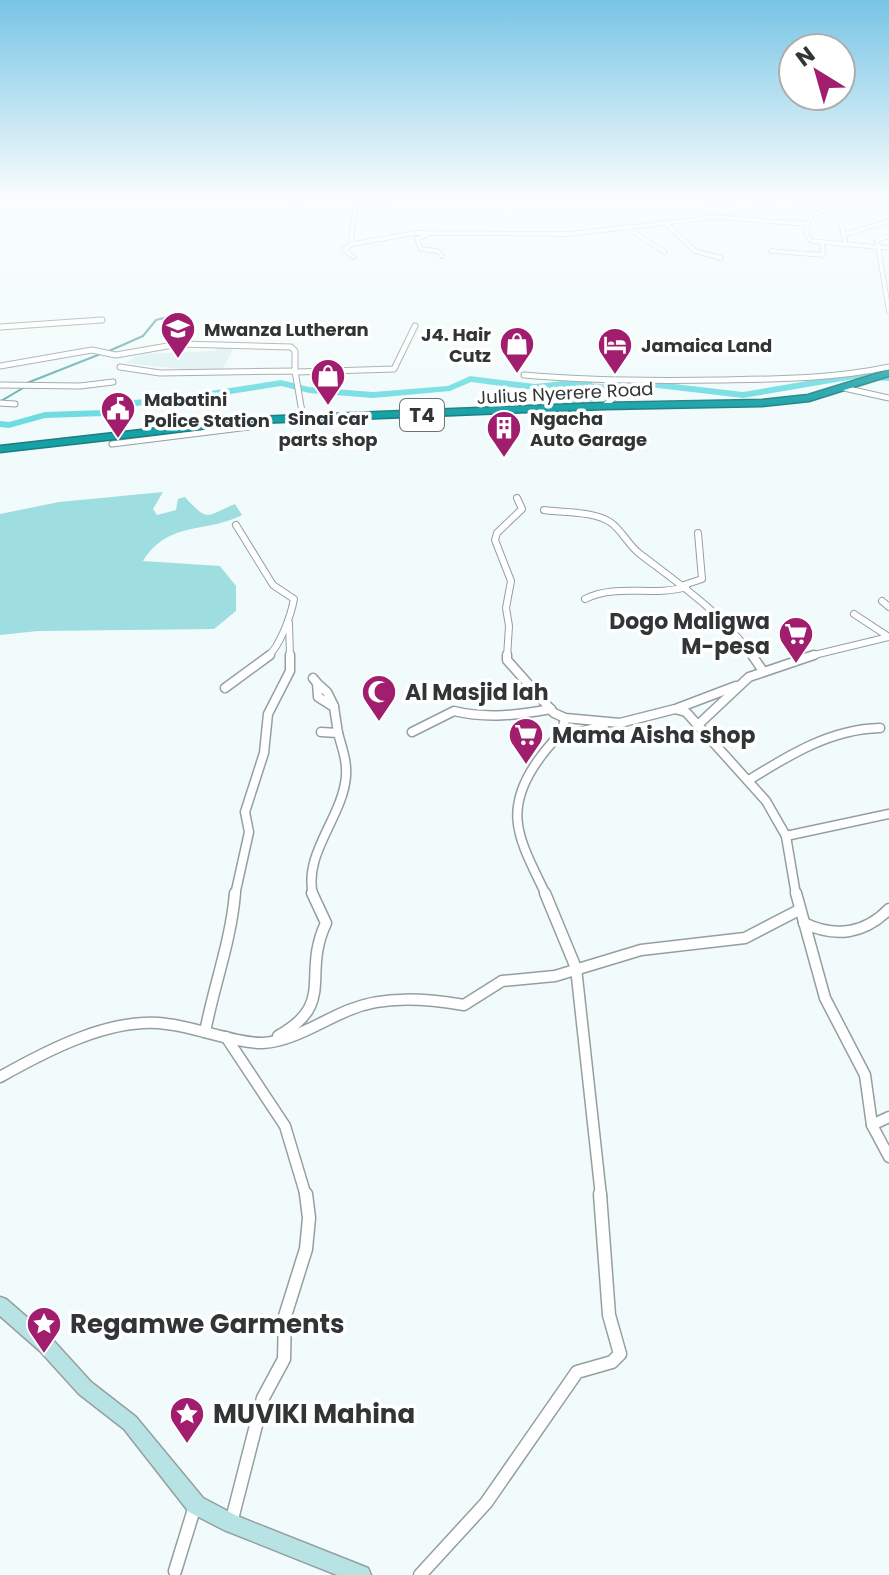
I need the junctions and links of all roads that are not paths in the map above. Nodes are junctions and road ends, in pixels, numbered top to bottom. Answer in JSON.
{"nodes":[{"id":1,"x":882,"y":270,"type":"edge"},
{"id":2,"x":887,"y":292,"type":"edge"},
{"id":3,"x":889,"y":312,"type":"edge"},
{"id":4,"x":102,"y":320,"type":"dead end"},
{"id":5,"x":415,"y":326,"type":"dead end"},
{"id":6,"x":0,"y":327,"type":"edge"},
{"id":7,"x":0,"y":366,"type":"edge"},
{"id":8,"x":120,"y":367,"type":"dead end"},
{"id":9,"x":296,"y":371,"type":"junction"},
{"id":10,"x":888,"y":372,"type":"edge"},
{"id":11,"x":524,"y":375,"type":"dead end"},
{"id":12,"x":113,"y":382,"type":"dead end"},
{"id":13,"x":0,"y":385,"type":"edge"},
{"id":14,"x":844,"y":388,"type":"junction"},
{"id":15,"x":622,"y":391,"type":"dead end"},
{"id":16,"x":889,"y":398,"type":"edge"},
{"id":17,"x":0,"y":403,"type":"edge"},
{"id":18,"x":15,"y":404,"type":"dead end"},
{"id":19,"x":604,"y":406,"type":"junction"},
{"id":20,"x":303,"y":418,"type":"junction"},
{"id":21,"x":0,"y":449,"type":"edge"},
{"id":22,"x":517,"y":498,"type":"dead end"},
{"id":23,"x":544,"y":510,"type":"dead end"},
{"id":24,"x":236,"y":525,"type":"dead end"},
{"id":25,"x":698,"y":533,"type":"dead end"},
{"id":26,"x":685,"y":586,"type":"junction"},
{"id":27,"x":585,"y":599,"type":"dead end"},
{"id":28,"x":882,"y":601,"type":"dead end"},
{"id":29,"x":889,"y":607,"type":"edge"},
{"id":30,"x":854,"y":614,"type":"dead end"},
{"id":31,"x":289,"y":623,"type":"junction"},
{"id":32,"x":889,"y":637,"type":"edge"},
{"id":33,"x":763,"y":671,"type":"junction"},
{"id":34,"x":315,"y":680,"type":"dead end"},
{"id":35,"x":740,"y":684,"type":"junction"},
{"id":36,"x":225,"y":688,"type":"dead end"},
{"id":37,"x":551,"y":709,"type":"junction"},
{"id":38,"x":675,"y":709,"type":"junction"},
{"id":39,"x":565,"y":718,"type":"junction"},
{"id":40,"x":608,"y":723,"type":"junction"},
{"id":41,"x":699,"y":724,"type":"junction"},
{"id":42,"x":880,"y":728,"type":"dead end"},
{"id":43,"x":321,"y":732,"type":"dead end"},
{"id":44,"x":412,"y":732,"type":"dead end"},
{"id":45,"x":338,"y":733,"type":"junction"},
{"id":46,"x":559,"y":739,"type":"junction"},
{"id":47,"x":749,"y":780,"type":"junction"},
{"id":48,"x":889,"y":814,"type":"edge"},
{"id":49,"x":786,"y":836,"type":"junction"},
{"id":50,"x":889,"y":909,"type":"edge"},
{"id":51,"x":799,"y":910,"type":"junction"},
{"id":52,"x":803,"y":923,"type":"junction"},
{"id":53,"x":576,"y":968,"type":"junction"},
{"id":54,"x":205,"y":1032,"type":"junction"},
{"id":55,"x":226,"y":1037,"type":"junction"},
{"id":56,"x":262,"y":1043,"type":"junction"},
{"id":57,"x":0,"y":1077,"type":"edge"},
{"id":58,"x":889,"y":1117,"type":"edge"},
{"id":59,"x":872,"y":1125,"type":"junction"},
{"id":60,"x":889,"y":1157,"type":"edge"},
{"id":61,"x":0,"y":1305,"type":"edge"},
{"id":62,"x":196,"y":1505,"type":"junction"},
{"id":63,"x":231,"y":1523,"type":"junction"},
{"id":64,"x":175,"y":1571,"type":"dead end"},
{"id":65,"x":361,"y":1575,"type":"edge"},
{"id":66,"x":420,"y":1575,"type":"edge"}],
"edges":[{"from":1,"to":2,"type":"street"},
{"from":2,"to":3,"type":"street"},
{"from":4,"to":6,"type":"street"},
{"from":5,"to":9,"type":"street"},
{"from":7,"to":9,"type":"street"},
{"from":8,"to":9,"type":"street"},
{"from":9,"to":20,"type":"street"},
{"from":10,"to":11,"type":"street"},
{"from":10,"to":14,"type":"highway","name":"Julius Nyerere Road","number":"T4"},
{"from":12,"to":13,"type":"street"},
{"from":14,"to":16,"type":"street"},
{"from":14,"to":19,"type":"highway","name":"Julius Nyerere Road","number":"T4"},
{"from":15,"to":19,"type":"street"},
{"from":17,"to":18,"type":"street"},
{"from":19,"to":20,"type":"highway","name":"Julius Nyerere Road","number":"T4"},
{"from":20,"to":21,"type":"highway","name":"Julius Nyerere Road","number":"T4"},
{"from":22,"to":37,"type":"street"},
{"from":23,"to":26,"type":"street"},
{"from":24,"to":31,"type":"street"},
{"from":25,"to":26,"type":"street"},
{"from":26,"to":27,"type":"street"},
{"from":26,"to":33,"type":"street"},
{"from":28,"to":29,"type":"street"},
{"from":30,"to":32,"type":"street"},
{"from":31,"to":36,"type":"street"},
{"from":31,"to":54,"type":"street"},
{"from":32,"to":33,"type":"street"},
{"from":33,"to":35,"type":"street"},
{"from":34,"to":45,"type":"street"},
{"from":35,"to":38,"type":"street"},
{"from":35,"to":41,"type":"street"},
{"from":37,"to":39,"type":"street"},
{"from":37,"to":44,"type":"street"},
{"from":38,"to":40,"type":"street"},
{"from":38,"to":41,"type":"street"},
{"from":39,"to":40,"type":"street"},
{"from":39,"to":46,"type":"street"},
{"from":40,"to":46,"type":"street"},
{"from":41,"to":47,"type":"street"},
{"from":42,"to":47,"type":"street"},
{"from":43,"to":45,"type":"street"},
{"from":45,"to":56,"type":"street"},
{"from":46,"to":53,"type":"street"},
{"from":47,"to":49,"type":"street"},
{"from":48,"to":49,"type":"street"},
{"from":49,"to":51,"type":"street"},
{"from":50,"to":52,"type":"street"},
{"from":51,"to":52,"type":"street"},
{"from":51,"to":53,"type":"street"},
{"from":52,"to":59,"type":"street"},
{"from":53,"to":56,"type":"street"},
{"from":53,"to":66,"type":"street"},
{"from":54,"to":55,"type":"street"},
{"from":54,"to":57,"type":"street"},
{"from":55,"to":56,"type":"street"},
{"from":55,"to":63,"type":"street"},
{"from":58,"to":59,"type":"street"},
{"from":59,"to":60,"type":"street"},
{"from":61,"to":62,"type":"main road"},
{"from":62,"to":63,"type":"main road"},
{"from":62,"to":64,"type":"street"},
{"from":63,"to":65,"type":"main road"}]}
